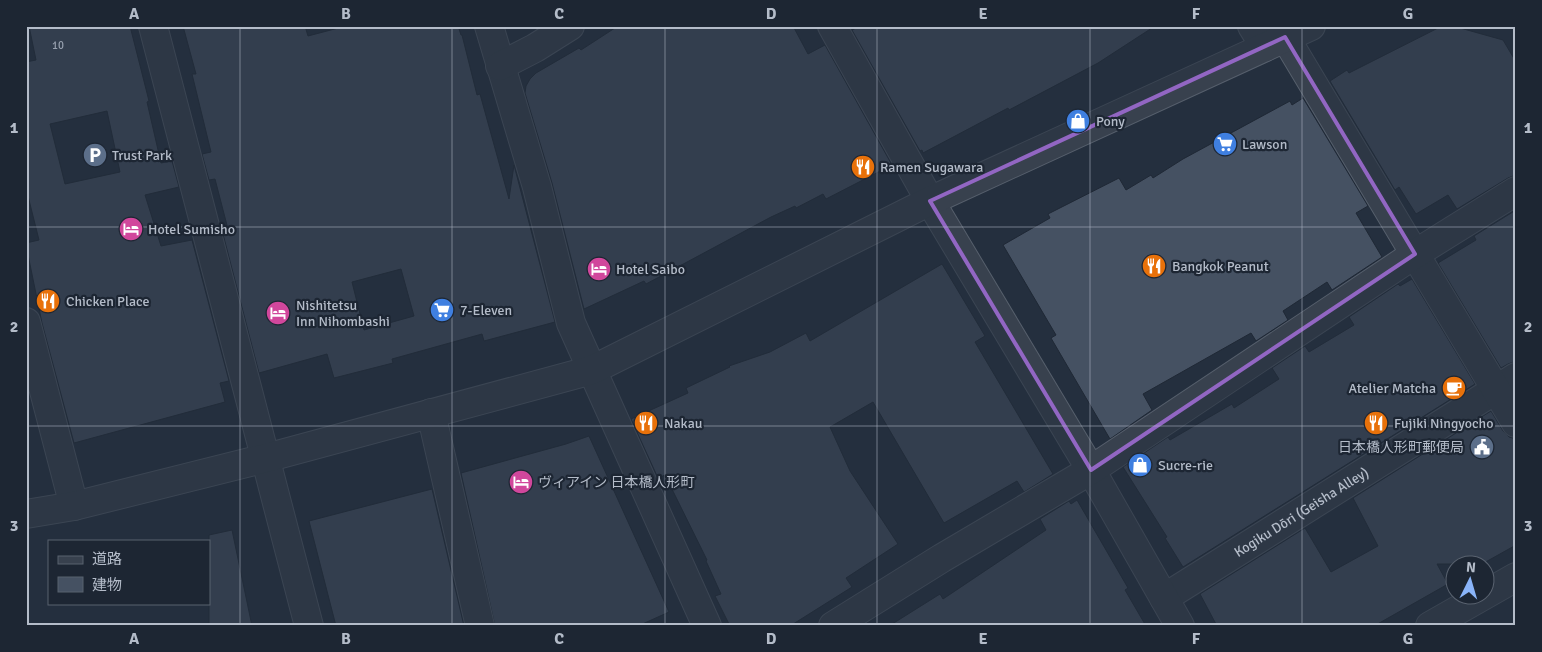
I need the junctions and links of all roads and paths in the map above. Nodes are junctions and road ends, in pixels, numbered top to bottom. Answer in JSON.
{"nodes":[{"id":1,"x":153,"y":26,"type":"edge"},
{"id":2,"x":489,"y":26,"type":"edge"},
{"id":3,"x":570,"y":26,"type":"edge"},
{"id":4,"x":832,"y":26,"type":"edge"},
{"id":5,"x":1311,"y":26,"type":"edge"},
{"id":6,"x":1267,"y":37,"type":"edge"},
{"id":7,"x":500,"y":66,"type":"junction"},
{"id":8,"x":1516,"y":191,"type":"edge"},
{"id":9,"x":930,"y":201,"type":"junction"},
{"id":10,"x":1415,"y":254,"type":"junction"},
{"id":11,"x":26,"y":322,"type":"edge"},
{"id":12,"x":592,"y":370,"type":"junction"},
{"id":13,"x":1506,"y":383,"type":"edge"},
{"id":14,"x":431,"y":413,"type":"junction"},
{"id":15,"x":1516,"y":423,"type":"edge"},
{"id":16,"x":266,"y":458,"type":"junction"},
{"id":17,"x":1091,"y":470,"type":"junction"},
{"id":18,"x":74,"y":506,"type":"junction"},
{"id":19,"x":26,"y":514,"type":"edge"},
{"id":20,"x":1516,"y":577,"type":"edge"},
{"id":21,"x":1164,"y":598,"type":"junction"},
{"id":22,"x":309,"y":626,"type":"edge"},
{"id":23,"x":480,"y":626,"type":"edge"},
{"id":24,"x":707,"y":626,"type":"edge"},
{"id":25,"x":833,"y":626,"type":"edge"},
{"id":26,"x":1180,"y":626,"type":"edge"},
{"id":27,"x":1430,"y":626,"type":"edge"}],
"edges":[{"from":1,"to":16,"type":"street"},
{"from":2,"to":7,"type":"street"},
{"from":3,"to":7,"type":"street"},
{"from":4,"to":9,"type":"street"},
{"from":5,"to":6,"type":"street"},
{"from":6,"to":9,"type":"street"},
{"from":6,"to":10,"type":"street"},
{"from":7,"to":12,"type":"street"},
{"from":8,"to":10,"type":"street"},
{"from":9,"to":12,"type":"street"},
{"from":9,"to":17,"type":"street"},
{"from":10,"to":13,"type":"street"},
{"from":10,"to":17,"type":"street"},
{"from":11,"to":18,"type":"street"},
{"from":12,"to":14,"type":"street"},
{"from":12,"to":24,"type":"street"},
{"from":13,"to":15,"type":"street"},
{"from":13,"to":21,"type":"street","name":"Kogiku Dōri (Geisha Alley)"},
{"from":14,"to":16,"type":"street"},
{"from":14,"to":23,"type":"street"},
{"from":16,"to":18,"type":"street"},
{"from":16,"to":22,"type":"street"},
{"from":17,"to":21,"type":"street"},
{"from":17,"to":25,"type":"street"},
{"from":18,"to":19,"type":"street"},
{"from":20,"to":27,"type":"street"},
{"from":21,"to":26,"type":"street"}]}
